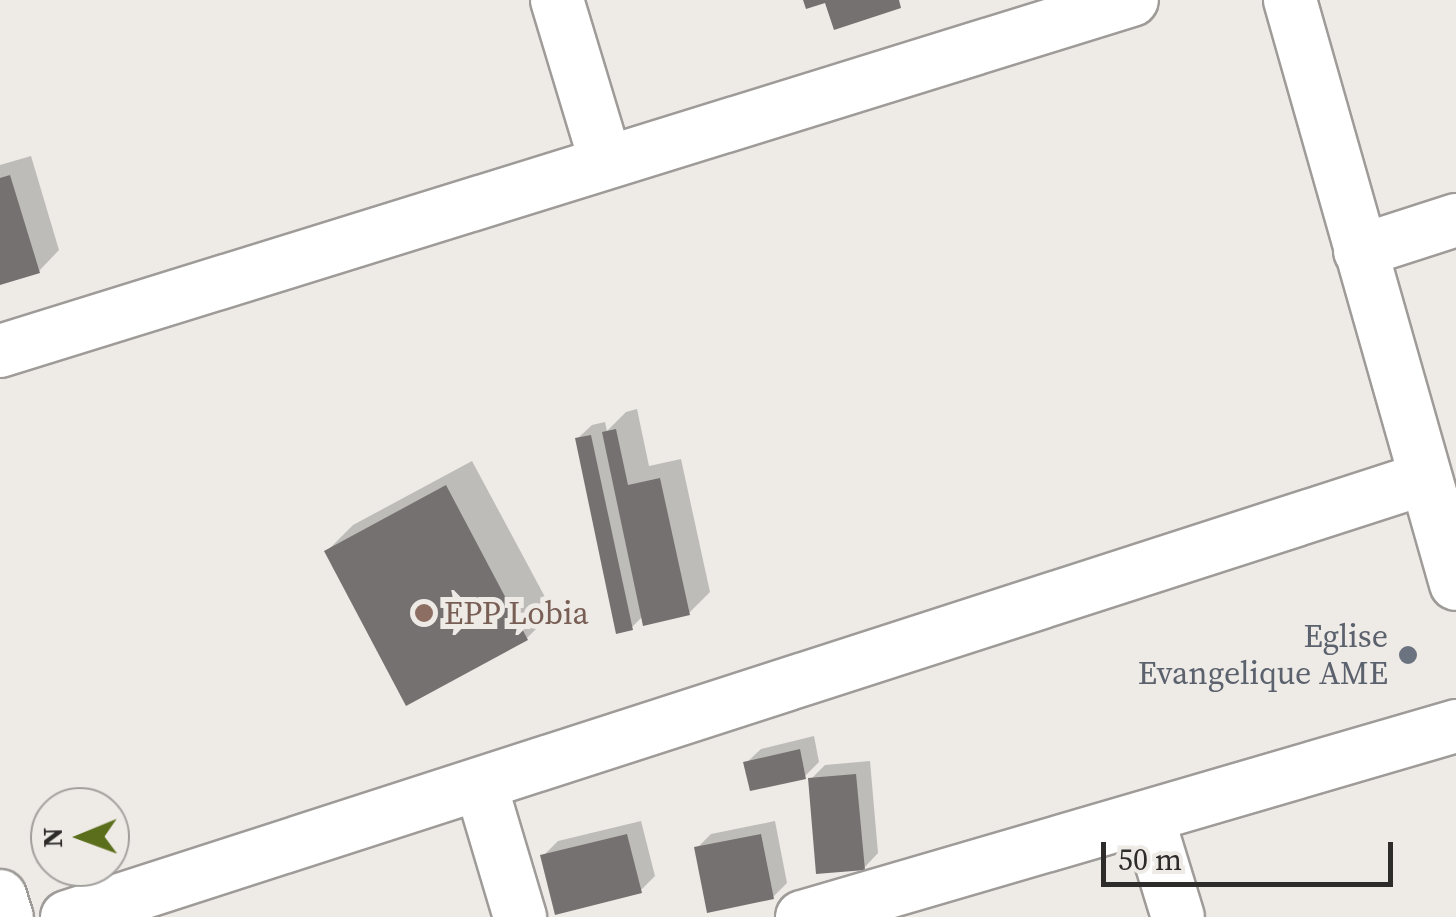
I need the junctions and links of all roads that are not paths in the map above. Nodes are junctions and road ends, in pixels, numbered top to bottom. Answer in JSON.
{"nodes":[{"id":1,"x":557,"y":0,"type":"edge"},
{"id":2,"x":1132,"y":0,"type":"edge"},
{"id":3,"x":1290,"y":0,"type":"edge"},
{"id":4,"x":606,"y":162,"type":"junction"},
{"id":5,"x":1456,"y":220,"type":"edge"},
{"id":6,"x":1360,"y":251,"type":"junction"},
{"id":7,"x":0,"y":351,"type":"edge"},
{"id":8,"x":1423,"y":479,"type":"junction"},
{"id":9,"x":1453,"y":564,"type":"edge"},
{"id":10,"x":1456,"y":726,"type":"edge"},
{"id":11,"x":481,"y":786,"type":"junction"},
{"id":12,"x":1148,"y":818,"type":"junction"},
{"id":13,"x":0,"y":896,"type":"edge"},
{"id":14,"x":6,"y":917,"type":"edge"},
{"id":15,"x":67,"y":917,"type":"edge"},
{"id":16,"x":520,"y":917,"type":"edge"},
{"id":17,"x":802,"y":917,"type":"edge"},
{"id":18,"x":1178,"y":917,"type":"edge"}],
"edges":[{"from":1,"to":4,"type":"street"},
{"from":2,"to":4,"type":"street"},
{"from":3,"to":6,"type":"street"},
{"from":4,"to":7,"type":"street"},
{"from":5,"to":6,"type":"street"},
{"from":6,"to":8,"type":"street"},
{"from":8,"to":9,"type":"street"},
{"from":8,"to":11,"type":"street"},
{"from":10,"to":12,"type":"street"},
{"from":11,"to":15,"type":"street"},
{"from":11,"to":16,"type":"street"},
{"from":12,"to":17,"type":"street"},
{"from":12,"to":18,"type":"street"},
{"from":13,"to":14,"type":"street"}]}
